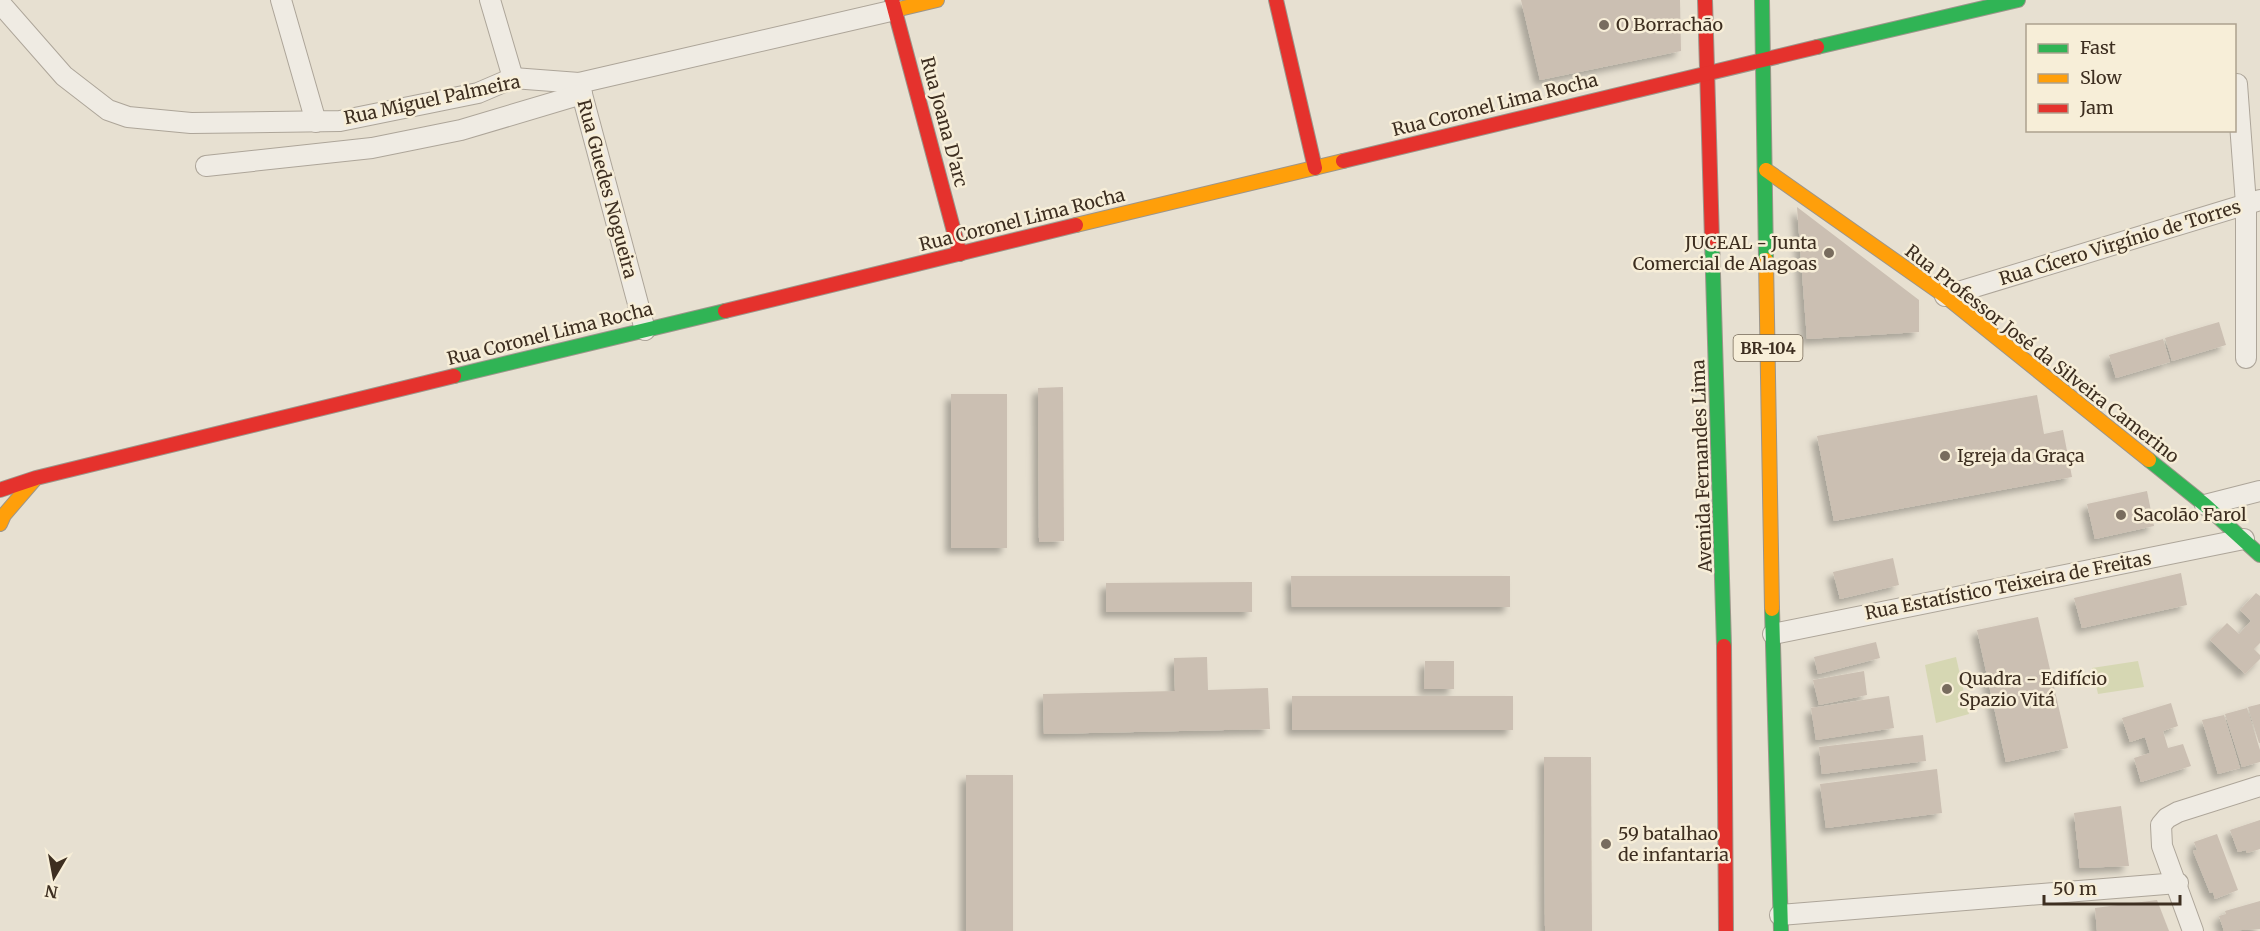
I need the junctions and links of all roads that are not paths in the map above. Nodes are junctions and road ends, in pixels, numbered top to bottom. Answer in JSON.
{"nodes":[{"id":1,"x":281,"y":0,"type":"edge"},
{"id":2,"x":490,"y":0,"type":"edge"},
{"id":3,"x":937,"y":0,"type":"edge"},
{"id":4,"x":1276,"y":0,"type":"edge"},
{"id":5,"x":1705,"y":0,"type":"edge"},
{"id":6,"x":1762,"y":0,"type":"edge"},
{"id":7,"x":2018,"y":0,"type":"edge"},
{"id":8,"x":0,"y":3,"type":"edge"},
{"id":9,"x":894,"y":5,"type":"edge"},
{"id":10,"x":1763,"y":61,"type":"junction"},
{"id":11,"x":1708,"y":72,"type":"junction"},
{"id":12,"x":513,"y":78,"type":"junction"},
{"id":13,"x":2237,"y":84,"type":"dead end"},
{"id":14,"x":580,"y":88,"type":"junction"},
{"id":15,"x":316,"y":122,"type":"junction"},
{"id":16,"x":206,"y":166,"type":"dead end"},
{"id":17,"x":1315,"y":168,"type":"junction"},
{"id":18,"x":1766,"y":170,"type":"junction"},
{"id":19,"x":2253,"y":202,"type":"edge"},
{"id":20,"x":960,"y":254,"type":"junction"},
{"id":21,"x":1945,"y":296,"type":"junction"},
{"id":22,"x":645,"y":330,"type":"junction"},
{"id":23,"x":2246,"y":358,"type":"dead end"},
{"id":24,"x":36,"y":478,"type":"junction"},
{"id":25,"x":0,"y":490,"type":"edge"},
{"id":26,"x":2260,"y":491,"type":"edge"},
{"id":27,"x":2205,"y":505,"type":"junction"},
{"id":28,"x":1,"y":515,"type":"edge"},
{"id":29,"x":2244,"y":539,"type":"junction"},
{"id":30,"x":2260,"y":555,"type":"edge"},
{"id":31,"x":1771,"y":566,"type":"junction"},
{"id":32,"x":1756,"y":590,"type":"dead end"},
{"id":33,"x":1742,"y":606,"type":"dead end"},
{"id":34,"x":1724,"y":618,"type":"junction"},
{"id":35,"x":1724,"y":632,"type":"junction"},
{"id":36,"x":1773,"y":634,"type":"junction"},
{"id":37,"x":1741,"y":639,"type":"dead end"},
{"id":38,"x":1758,"y":654,"type":"dead end"},
{"id":39,"x":1774,"y":676,"type":"junction"},
{"id":40,"x":2260,"y":786,"type":"edge"},
{"id":41,"x":2178,"y":883,"type":"junction"},
{"id":42,"x":1781,"y":923,"type":"edge"},
{"id":43,"x":1726,"y":931,"type":"edge"},
{"id":44,"x":2193,"y":931,"type":"edge"}],
"edges":[{"from":1,"to":15,"type":"street"},
{"from":2,"to":12,"type":"street"},
{"from":3,"to":9,"type":"main road","name":"Rua Miguel Palmeira"},
{"from":4,"to":17,"type":"main road"},
{"from":5,"to":11,"type":"main road","name":"Avenida Fernandes Lima","number":"BR-104"},
{"from":6,"to":10,"type":"main road","number":"BR-104"},
{"from":7,"to":10,"type":"main road","name":"Rua Coronel Lima Rocha"},
{"from":8,"to":15,"type":"street","name":"Rua Miguel Palmeira"},
{"from":9,"to":14,"type":"street","name":"Rua Miguel Palmeira"},
{"from":9,"to":20,"type":"main road","name":"Rua Joana D'arc"},
{"from":10,"to":11,"type":"main road","name":"Rua Coronel Lima Rocha"},
{"from":10,"to":18,"type":"main road","number":"BR-104"},
{"from":11,"to":17,"type":"main road","name":"Rua Coronel Lima Rocha"},
{"from":11,"to":34,"type":"main road","name":"Avenida Fernandes Lima","number":"BR-104"},
{"from":12,"to":14,"type":"street","name":"Rua Miguel Palmeira"},
{"from":12,"to":15,"type":"street","name":"Rua Miguel Palmeira"},
{"from":13,"to":19,"type":"street"},
{"from":14,"to":16,"type":"street","name":"Rua Miguel Palmeira"},
{"from":14,"to":22,"type":"street","name":"Rua Guedes Nogueira"},
{"from":17,"to":20,"type":"main road","name":"Rua Coronel Lima Rocha"},
{"from":18,"to":21,"type":"main road","name":"Rua Professor José da Silveira Camerino"},
{"from":18,"to":31,"type":"main road","number":"BR-104"},
{"from":19,"to":21,"type":"street","name":"Rua Cícero Virgínio de Torres"},
{"from":19,"to":23,"type":"street"},
{"from":20,"to":22,"type":"main road","name":"Rua Coronel Lima Rocha"},
{"from":21,"to":27,"type":"main road","name":"Rua Professor José da Silveira Camerino"},
{"from":22,"to":24,"type":"main road","name":"Rua Coronel Lima Rocha"},
{"from":24,"to":25,"type":"main road","name":"Rua Coronel Lima Rocha"},
{"from":24,"to":28,"type":"main road"},
{"from":26,"to":27,"type":"street"},
{"from":27,"to":29,"type":"main road","name":"Rua Professor José da Silveira Camerino"},
{"from":29,"to":30,"type":"main road","name":"Rua Professor José da Silveira Camerino"},
{"from":29,"to":36,"type":"street","name":"Rua Estatístico Teixeira de Freitas"},
{"from":31,"to":32,"type":"main road"},
{"from":31,"to":36,"type":"main road","number":"BR-104"},
{"from":33,"to":34,"type":"main road"},
{"from":34,"to":35,"type":"main road","name":"Avenida Fernandes Lima","number":"BR-104"},
{"from":35,"to":37,"type":"main road"},
{"from":35,"to":43,"type":"main road","name":"Avenida Fernandes Lima","number":"BR-104"},
{"from":36,"to":39,"type":"main road","number":"BR-104"},
{"from":38,"to":39,"type":"main road"},
{"from":39,"to":42,"type":"main road","number":"BR-104"},
{"from":40,"to":41,"type":"street"},
{"from":41,"to":42,"type":"street"},
{"from":41,"to":44,"type":"street"}]}
